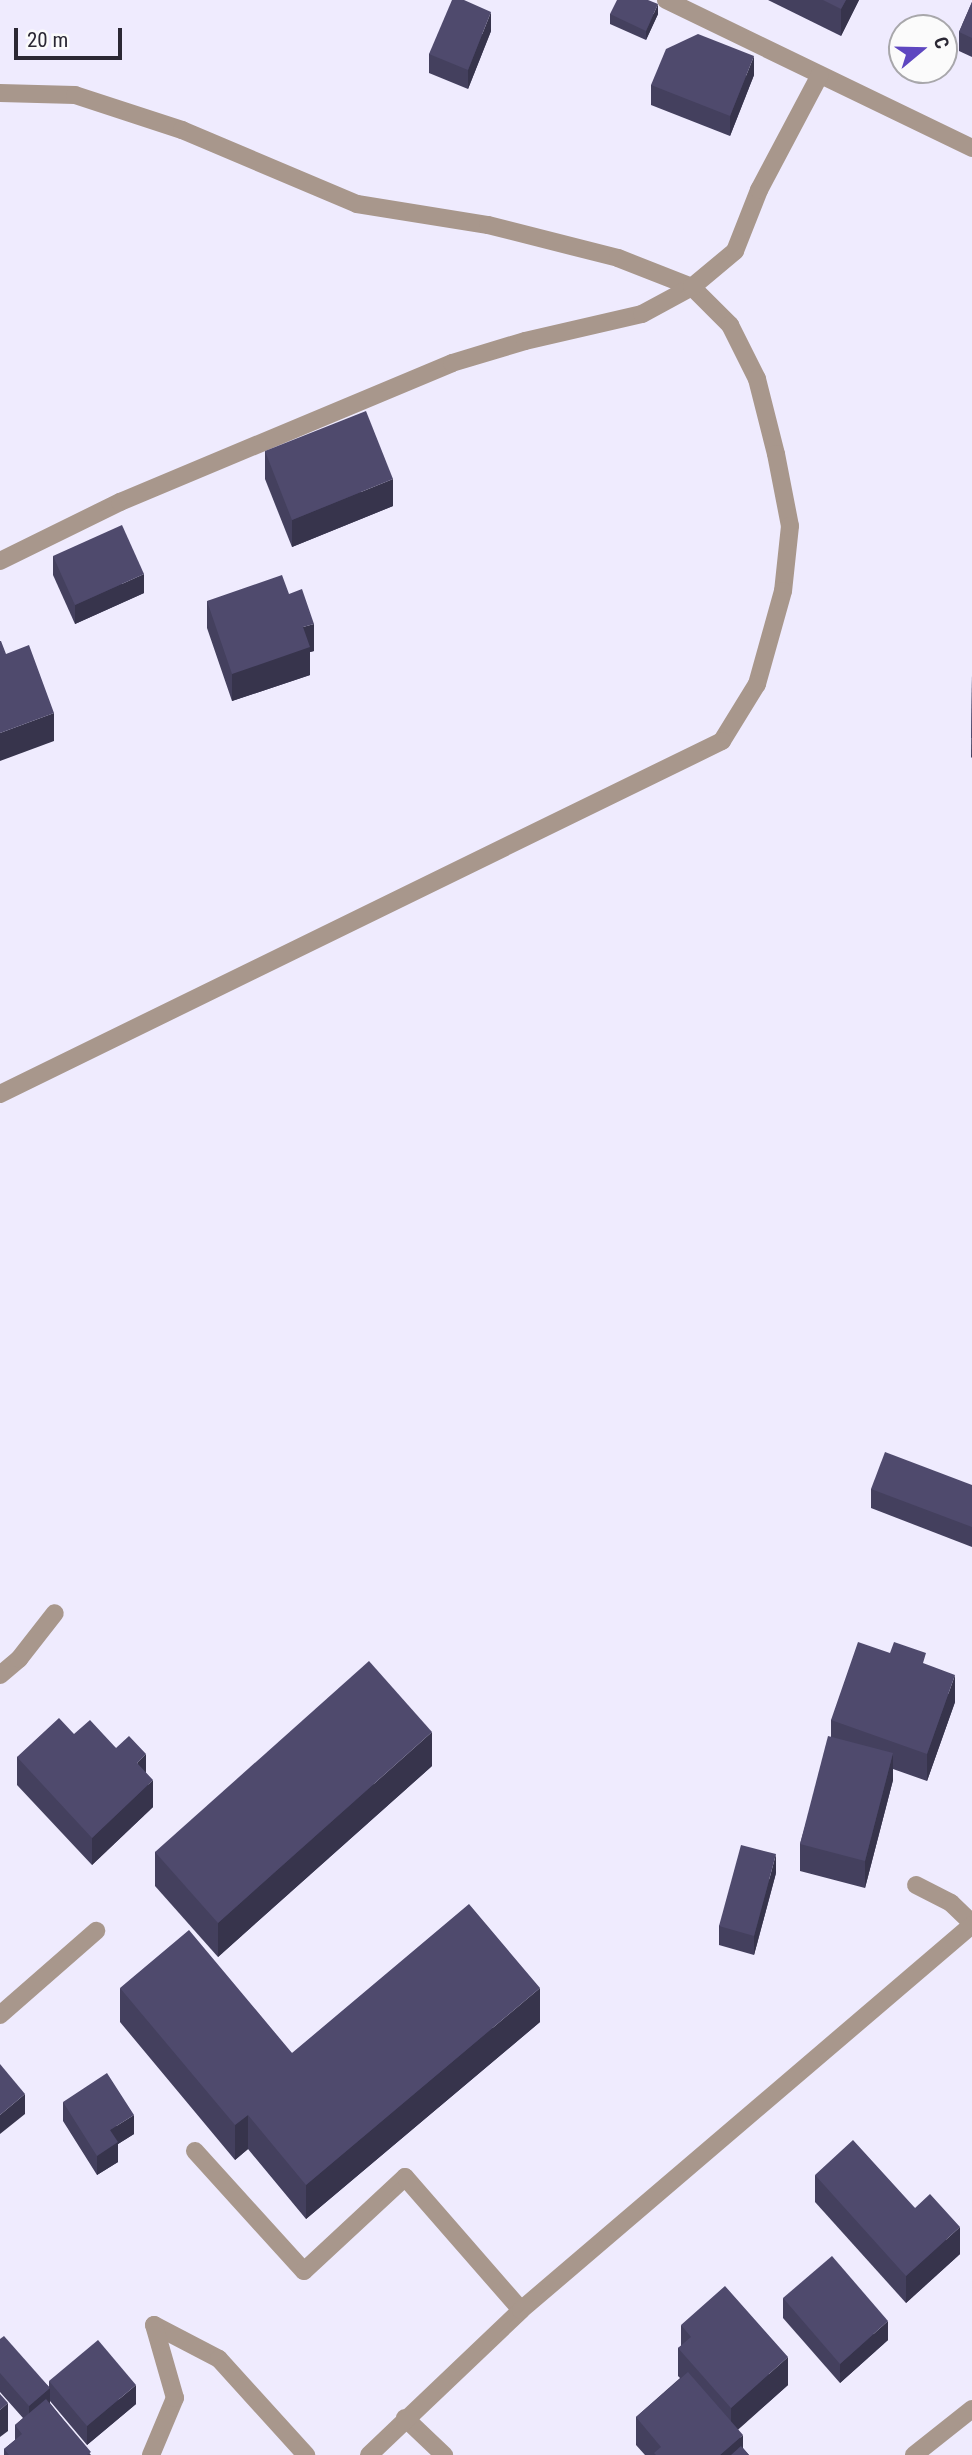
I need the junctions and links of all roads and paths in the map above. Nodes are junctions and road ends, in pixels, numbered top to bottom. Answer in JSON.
{"nodes":[{"id":1,"x":666,"y":0,"type":"edge"},
{"id":2,"x":820,"y":75,"type":"junction"},
{"id":3,"x":0,"y":93,"type":"edge"},
{"id":4,"x":972,"y":148,"type":"edge"},
{"id":5,"x":692,"y":287,"type":"junction"},
{"id":6,"x":0,"y":561,"type":"edge"},
{"id":7,"x":0,"y":1094,"type":"edge"},
{"id":8,"x":55,"y":1613,"type":"dead end"},
{"id":9,"x":0,"y":1675,"type":"edge"},
{"id":10,"x":916,"y":1885,"type":"dead end"},
{"id":11,"x":972,"y":1924,"type":"edge"},
{"id":12,"x":96,"y":1931,"type":"dead end"},
{"id":13,"x":0,"y":2015,"type":"edge"},
{"id":14,"x":195,"y":2151,"type":"dead end"},
{"id":15,"x":521,"y":2310,"type":"junction"},
{"id":16,"x":972,"y":2409,"type":"edge"},
{"id":17,"x":405,"y":2418,"type":"junction"},
{"id":18,"x":151,"y":2455,"type":"edge"},
{"id":19,"x":306,"y":2455,"type":"edge"},
{"id":20,"x":369,"y":2455,"type":"edge"},
{"id":21,"x":444,"y":2455,"type":"edge"},
{"id":22,"x":914,"y":2455,"type":"edge"}],
"edges":[{"from":1,"to":2,"type":"street"},
{"from":2,"to":4,"type":"street"},
{"from":2,"to":5,"type":"street"},
{"from":3,"to":5,"type":"street"},
{"from":5,"to":6,"type":"street"},
{"from":5,"to":7,"type":"street"},
{"from":8,"to":9,"type":"street"},
{"from":10,"to":11,"type":"street"},
{"from":11,"to":15,"type":"street"},
{"from":12,"to":13,"type":"street"},
{"from":14,"to":15,"type":"street"},
{"from":15,"to":17,"type":"street"},
{"from":16,"to":22,"type":"street"},
{"from":17,"to":20,"type":"street"},
{"from":17,"to":21,"type":"street"},
{"from":18,"to":19,"type":"street"}]}
